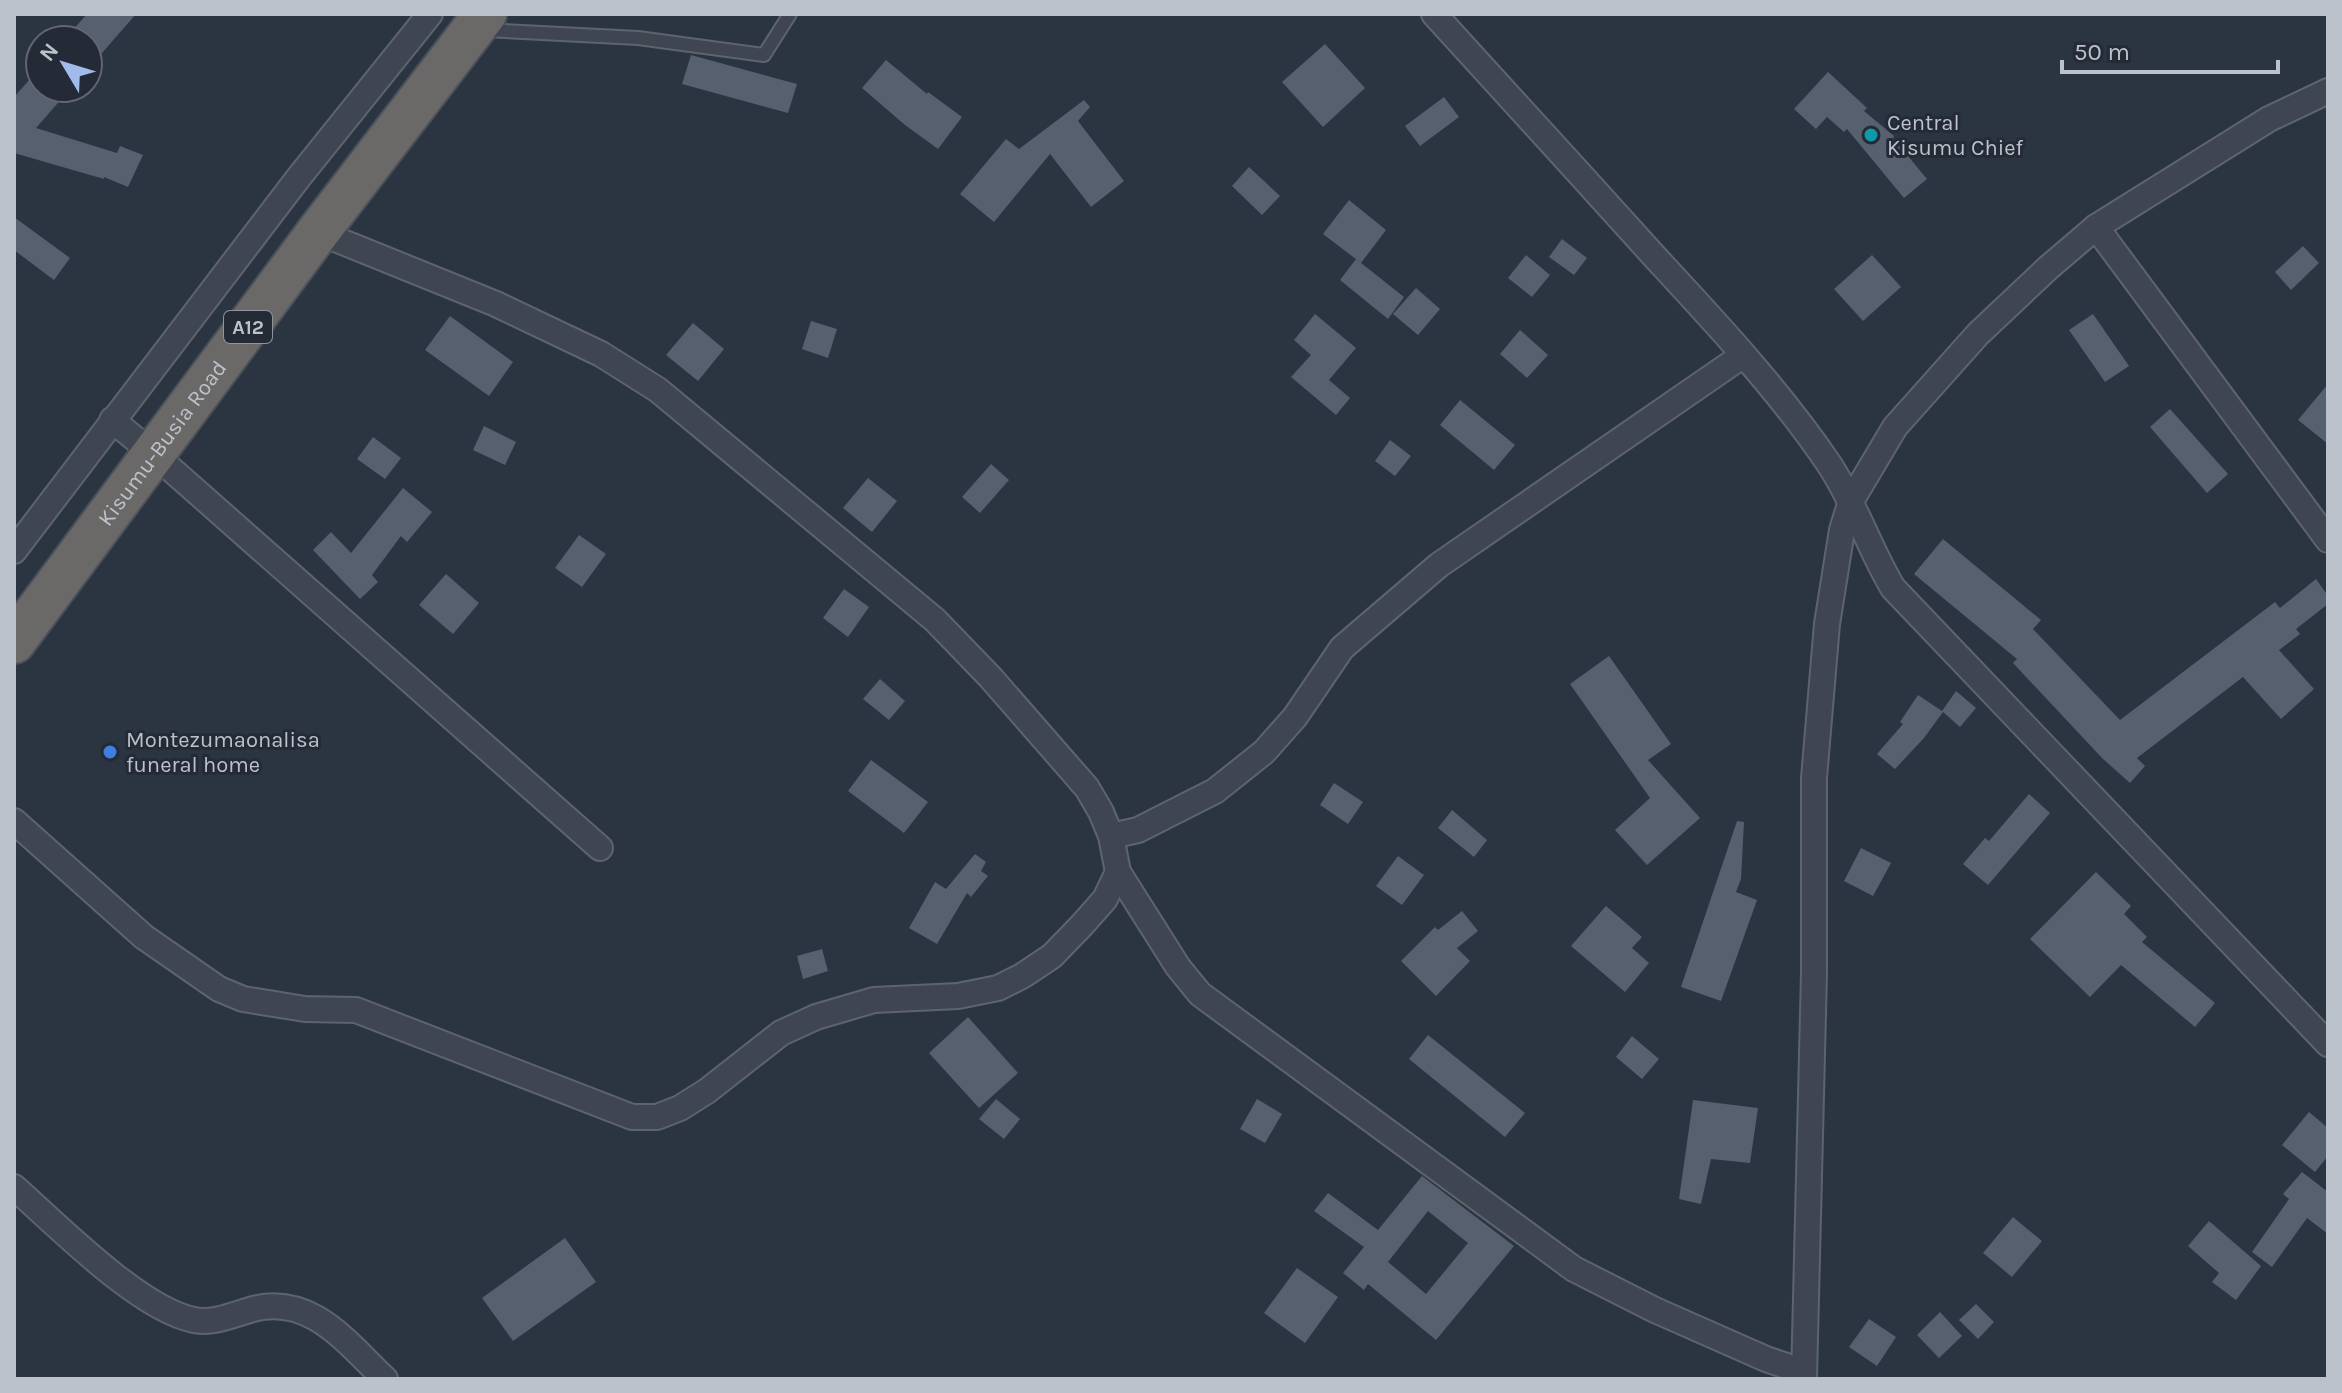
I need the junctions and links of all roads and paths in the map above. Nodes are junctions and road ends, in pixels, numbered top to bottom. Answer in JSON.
{"nodes":[{"id":1,"x":430,"y":14,"type":"edge"},
{"id":2,"x":790,"y":14,"type":"edge"},
{"id":3,"x":1434,"y":14,"type":"edge"},
{"id":4,"x":479,"y":22,"type":"edge"},
{"id":5,"x":2328,"y":91,"type":"edge"},
{"id":6,"x":2096,"y":227,"type":"junction"},
{"id":7,"x":318,"y":232,"type":"junction"},
{"id":8,"x":1742,"y":356,"type":"junction"},
{"id":9,"x":112,"y":420,"type":"junction"},
{"id":10,"x":155,"y":455,"type":"junction"},
{"id":11,"x":1851,"y":501,"type":"junction"},
{"id":12,"x":2328,"y":540,"type":"edge"},
{"id":13,"x":14,"y":551,"type":"edge"},
{"id":14,"x":14,"y":642,"type":"edge"},
{"id":15,"x":14,"y":821,"type":"edge"},
{"id":16,"x":1111,"y":836,"type":"junction"},
{"id":17,"x":600,"y":848,"type":"dead end"},
{"id":18,"x":1118,"y":872,"type":"junction"},
{"id":19,"x":2328,"y":1044,"type":"edge"},
{"id":20,"x":14,"y":1187,"type":"edge"},
{"id":21,"x":1804,"y":1375,"type":"edge"},
{"id":22,"x":385,"y":1379,"type":"edge"}],
"edges":[{"from":1,"to":9,"type":"street"},
{"from":2,"to":4,"type":"lane"},
{"from":3,"to":8,"type":"street"},
{"from":4,"to":7,"type":"highway","name":"Kisumu-Busia Road","number":"A12"},
{"from":5,"to":6,"type":"street"},
{"from":6,"to":11,"type":"street"},
{"from":6,"to":12,"type":"street"},
{"from":7,"to":10,"type":"highway","name":"Kisumu-Busia Road","number":"A12"},
{"from":7,"to":16,"type":"street"},
{"from":8,"to":11,"type":"street"},
{"from":8,"to":16,"type":"street"},
{"from":9,"to":10,"type":"street"},
{"from":9,"to":13,"type":"street"},
{"from":10,"to":14,"type":"highway","name":"Kisumu-Busia Road","number":"A12"},
{"from":10,"to":17,"type":"street"},
{"from":11,"to":19,"type":"street"},
{"from":11,"to":21,"type":"street"},
{"from":15,"to":18,"type":"street"},
{"from":16,"to":18,"type":"street"},
{"from":18,"to":21,"type":"street"},
{"from":20,"to":22,"type":"street"}]}
